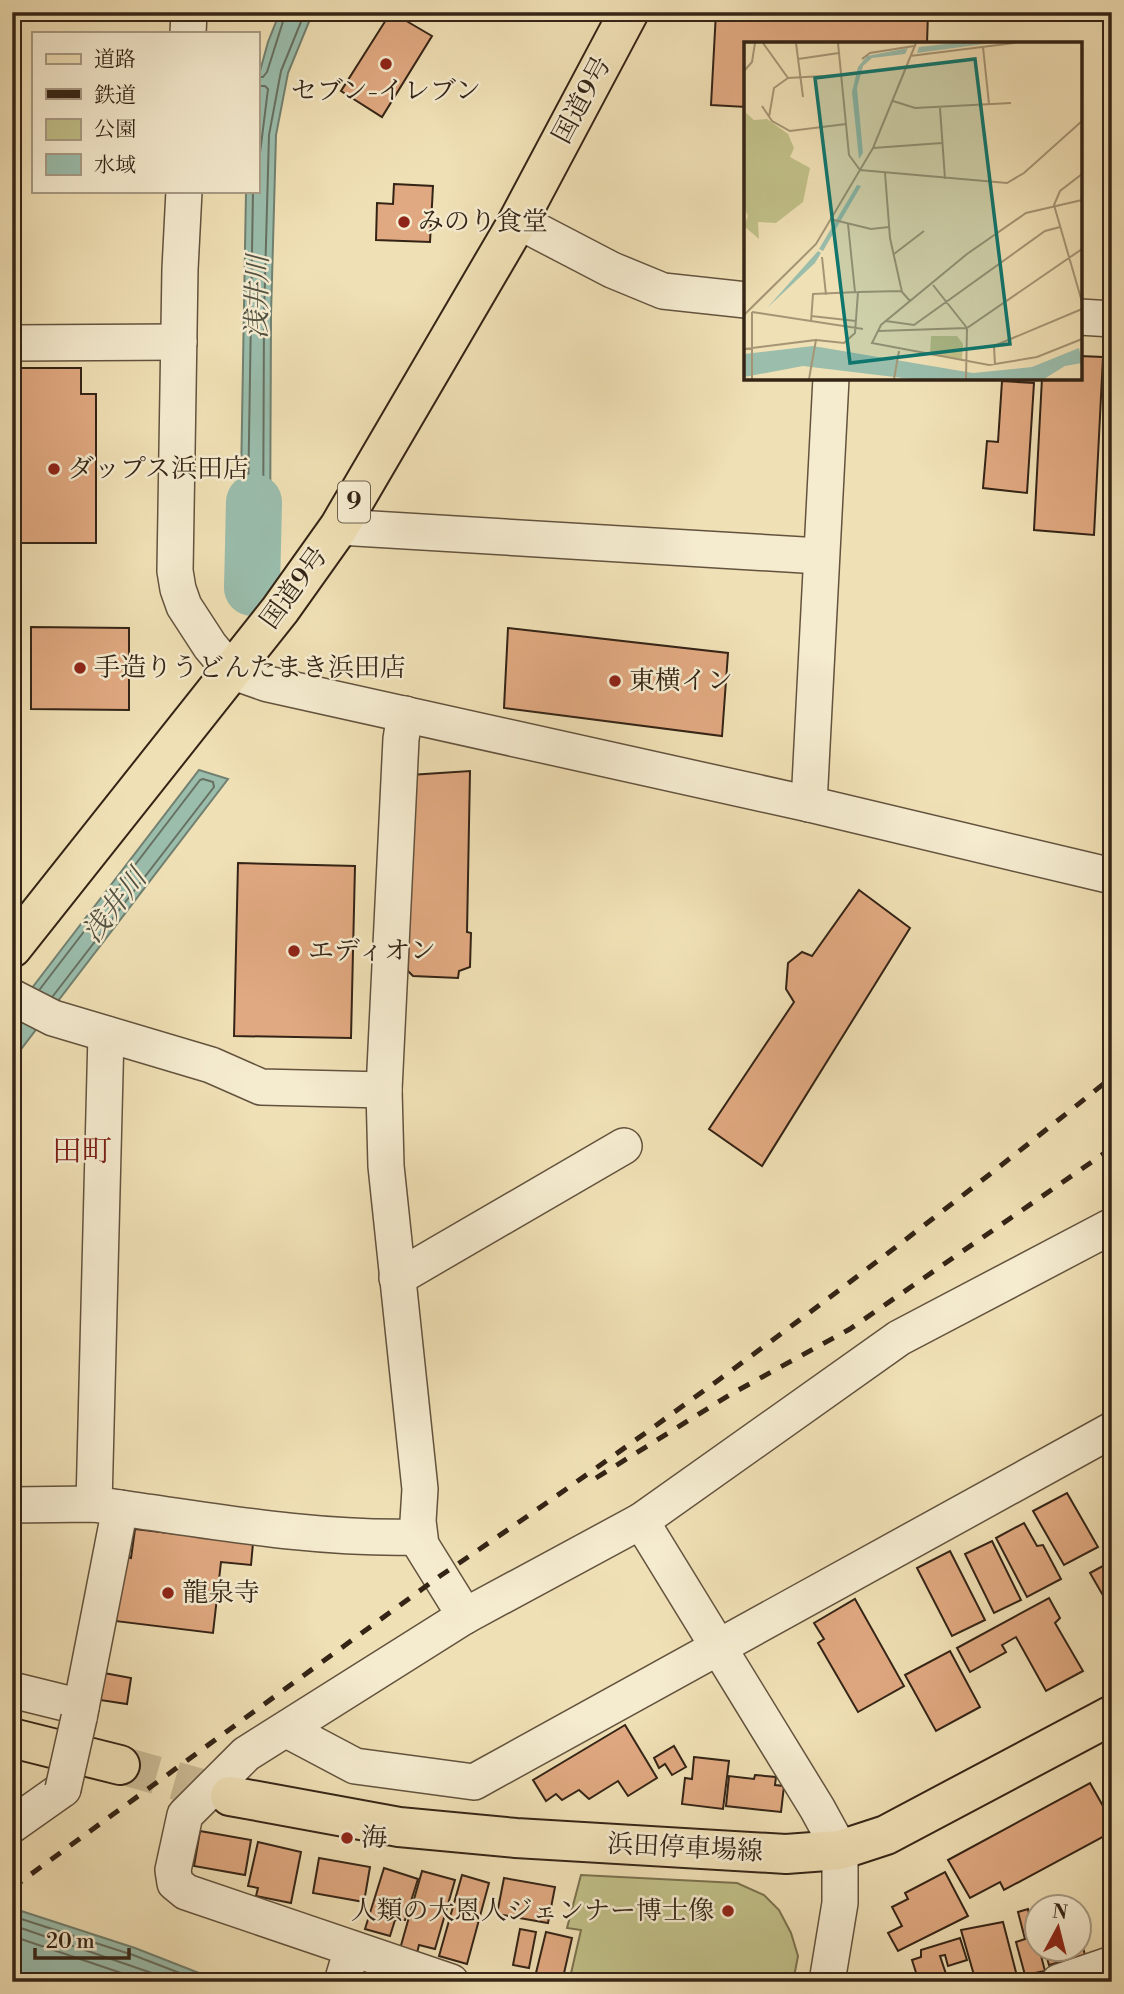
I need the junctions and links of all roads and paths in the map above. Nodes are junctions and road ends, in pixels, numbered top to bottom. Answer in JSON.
{"nodes":[{"id":1,"x":189,"y":12,"type":"edge"},
{"id":2,"x":629,"y":12,"type":"edge"},
{"id":3,"x":188,"y":32,"type":"edge"},
{"id":4,"x":184,"y":192,"type":"edge"},
{"id":5,"x":517,"y":222,"type":"junction"},
{"id":6,"x":744,"y":300,"type":"edge"},
{"id":7,"x":1082,"y":317,"type":"edge"},
{"id":8,"x":1112,"y":318,"type":"edge"},
{"id":9,"x":179,"y":342,"type":"junction"},
{"id":10,"x":12,"y":343,"type":"edge"},
{"id":11,"x":831,"y":380,"type":"edge"},
{"id":12,"x":339,"y":527,"type":"junction"},
{"id":13,"x":820,"y":556,"type":"junction"},
{"id":14,"x":231,"y":671,"type":"junction"},
{"id":15,"x":405,"y":714,"type":"junction"},
{"id":16,"x":809,"y":804,"type":"junction"},
{"id":17,"x":1112,"y":876,"type":"edge"},
{"id":18,"x":12,"y":948,"type":"edge"},
{"id":19,"x":14,"y":998,"type":"edge"},
{"id":20,"x":106,"y":1034,"type":"junction"},
{"id":21,"x":384,"y":1090,"type":"junction"},
{"id":22,"x":624,"y":1146,"type":"dead end"},
{"id":23,"x":1112,"y":1226,"type":"edge"},
{"id":24,"x":397,"y":1278,"type":"junction"},
{"id":25,"x":1112,"y":1430,"type":"edge"},
{"id":26,"x":12,"y":1505,"type":"edge"},
{"id":27,"x":107,"y":1506,"type":"junction"},
{"id":28,"x":641,"y":1521,"type":"junction"},
{"id":29,"x":419,"y":1537,"type":"junction"},
{"id":30,"x":465,"y":1616,"type":"junction"},
{"id":31,"x":719,"y":1647,"type":"junction"},
{"id":32,"x":12,"y":1690,"type":"edge"},
{"id":33,"x":80,"y":1712,"type":"junction"},
{"id":34,"x":1112,"y":1715,"type":"edge"},
{"id":35,"x":287,"y":1730,"type":"junction"},
{"id":36,"x":12,"y":1738,"type":"edge"},
{"id":37,"x":120,"y":1765,"type":"tunnel mouth"},
{"id":38,"x":230,"y":1796,"type":"tunnel mouth"},
{"id":39,"x":12,"y":1825,"type":"edge"},
{"id":40,"x":840,"y":1850,"type":"junction"},
{"id":41,"x":348,"y":1964,"type":"edge"},
{"id":42,"x":1112,"y":1964,"type":"edge"},
{"id":43,"x":451,"y":1982,"type":"edge"},
{"id":44,"x":827,"y":1982,"type":"edge"},
{"id":45,"x":1059,"y":1982,"type":"edge"}],
"edges":[{"from":1,"to":3,"type":"street"},
{"from":2,"to":5,"type":"main road","name":"国道9号","number":"9"},
{"from":4,"to":9,"type":"street"},
{"from":5,"to":6,"type":"street"},
{"from":5,"to":12,"type":"main road","name":"国道9号","number":"9"},
{"from":7,"to":8,"type":"street"},
{"from":9,"to":10,"type":"street"},
{"from":9,"to":14,"type":"street"},
{"from":11,"to":13,"type":"street"},
{"from":12,"to":13,"type":"street"},
{"from":12,"to":14,"type":"main road","name":"国道9号","number":"9"},
{"from":13,"to":16,"type":"street"},
{"from":14,"to":15,"type":"street"},
{"from":14,"to":18,"type":"main road","name":"国道9号","number":"9"},
{"from":15,"to":16,"type":"street"},
{"from":15,"to":21,"type":"street"},
{"from":16,"to":17,"type":"street"},
{"from":19,"to":20,"type":"street"},
{"from":20,"to":21,"type":"street"},
{"from":20,"to":27,"type":"street"},
{"from":21,"to":24,"type":"street"},
{"from":22,"to":24,"type":"street"},
{"from":23,"to":28,"type":"street"},
{"from":24,"to":29,"type":"street"},
{"from":25,"to":31,"type":"street"},
{"from":26,"to":27,"type":"street"},
{"from":27,"to":29,"type":"street"},
{"from":27,"to":33,"type":"street"},
{"from":28,"to":30,"type":"street"},
{"from":28,"to":31,"type":"street"},
{"from":29,"to":30,"type":"street"},
{"from":30,"to":35,"type":"street"},
{"from":31,"to":35,"type":"street"},
{"from":31,"to":40,"type":"street"},
{"from":32,"to":33,"type":"street"},
{"from":33,"to":39,"type":"street","bridge":true},
{"from":34,"to":40,"type":"main road","name":"浜田停車場線"},
{"from":35,"to":41,"type":"street"},
{"from":36,"to":37,"type":"main road"},
{"from":38,"to":40,"type":"main road","name":"浜田停車場線"},
{"from":40,"to":44,"type":"street"},
{"from":41,"to":43,"type":"street"},
{"from":42,"to":45,"type":"street"}]}
